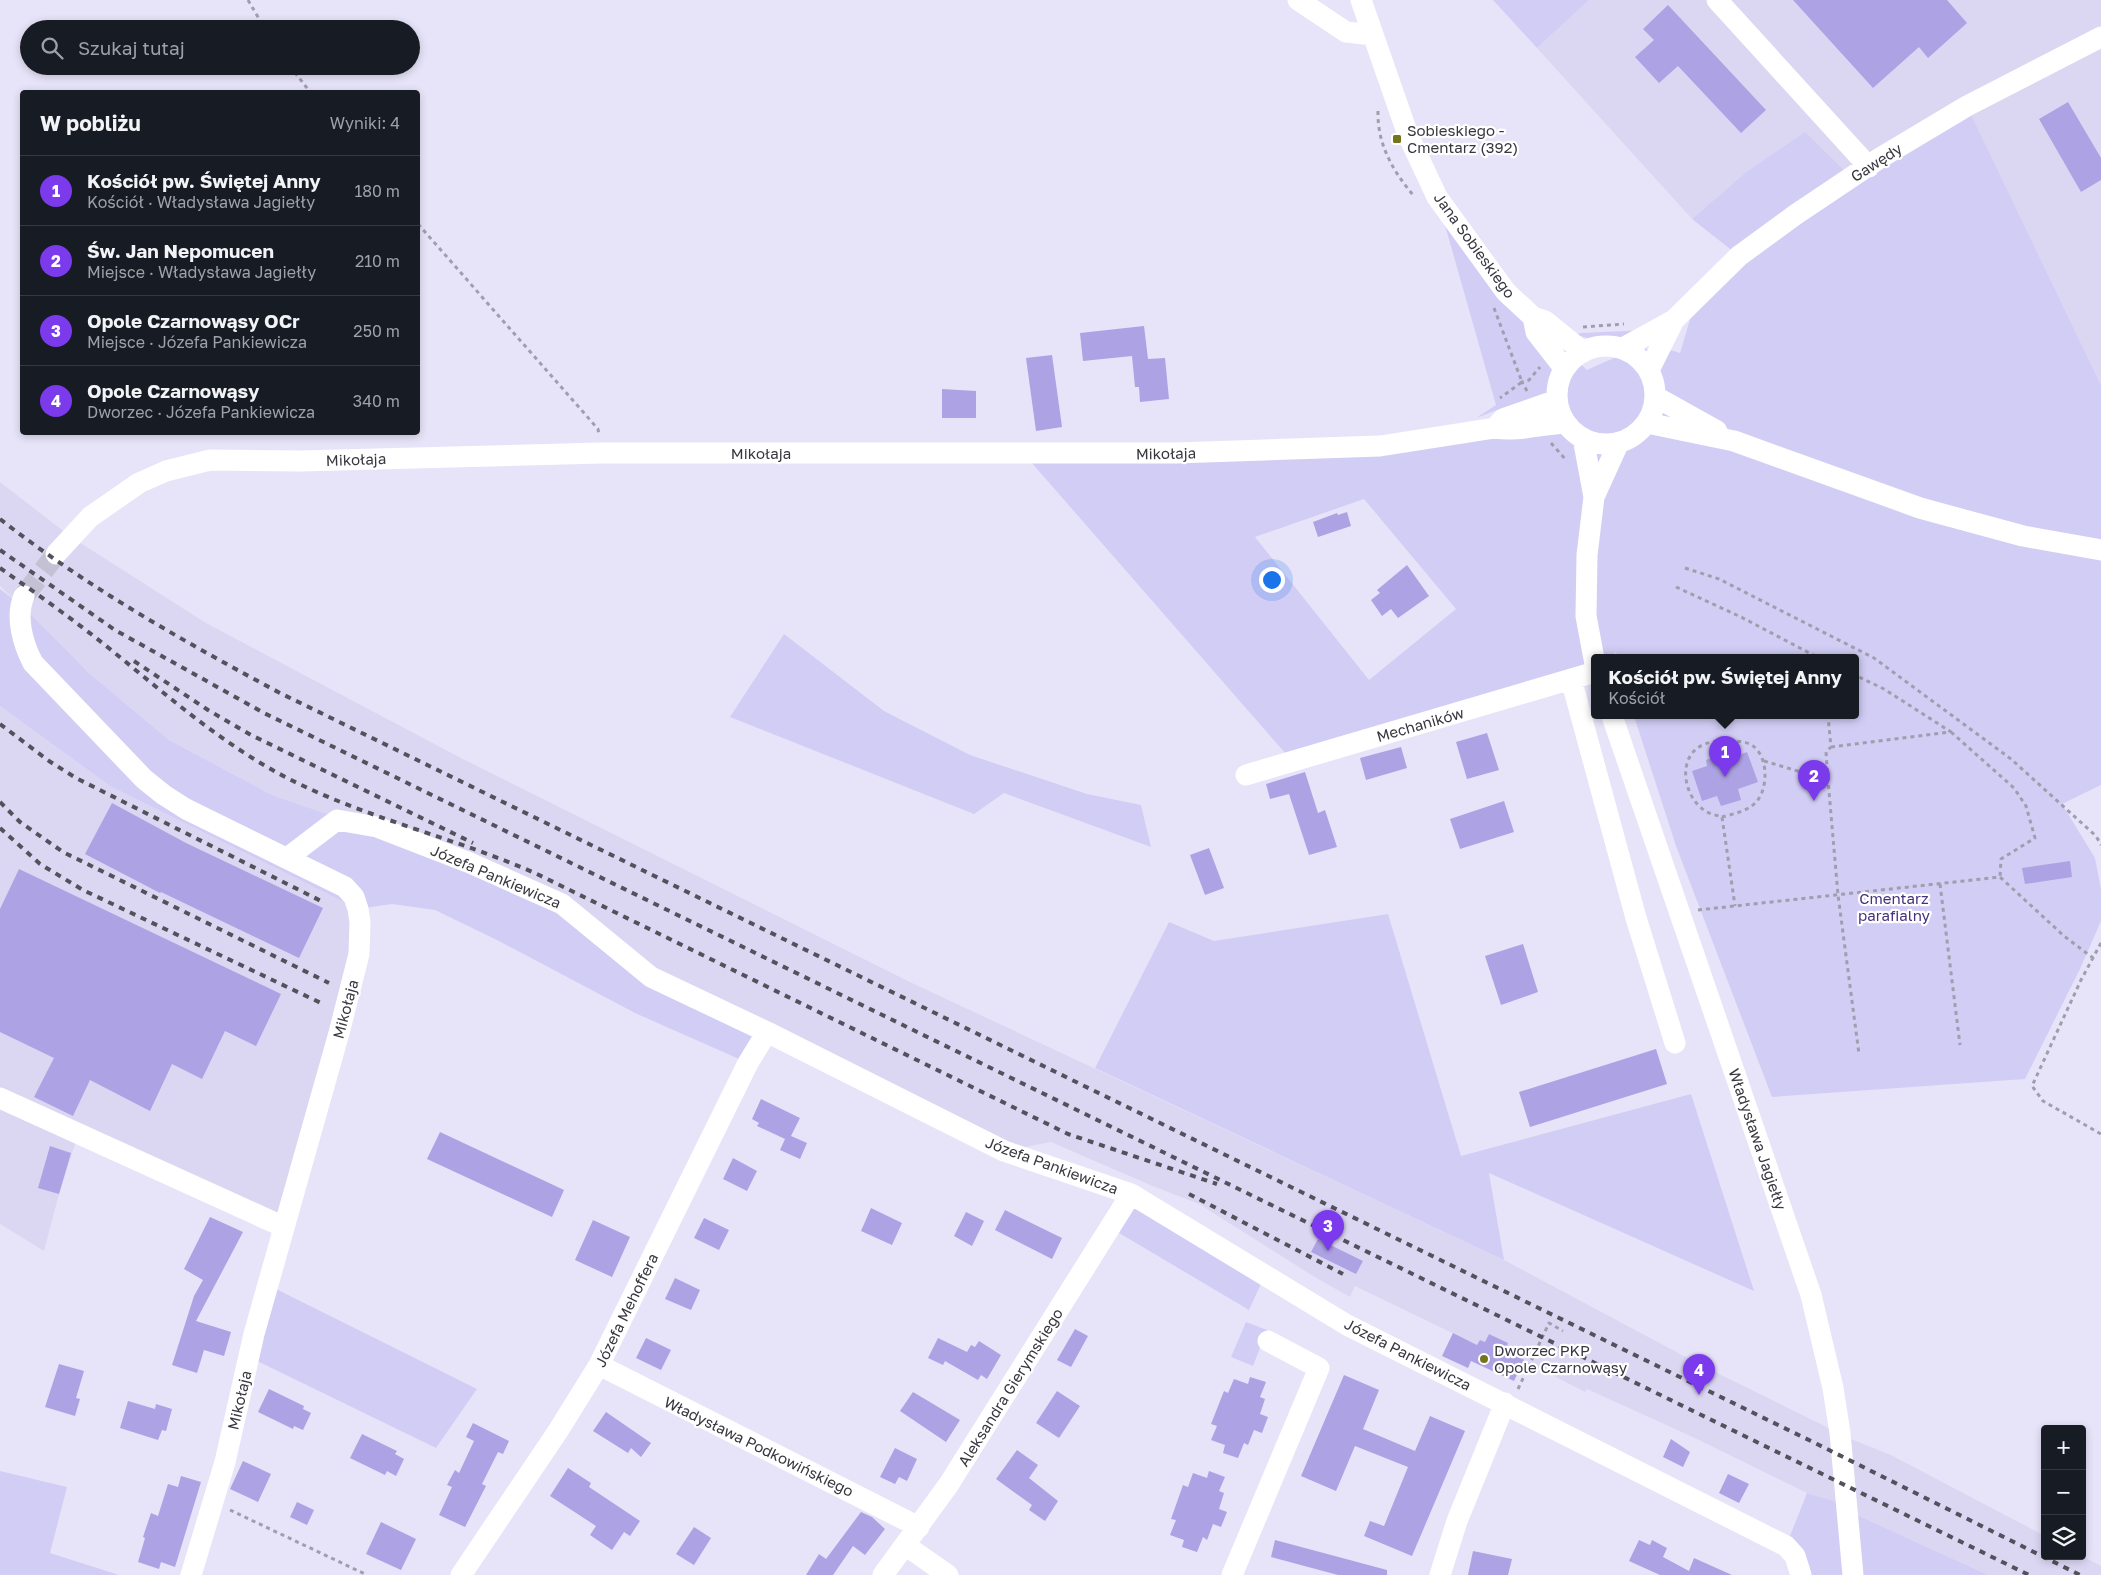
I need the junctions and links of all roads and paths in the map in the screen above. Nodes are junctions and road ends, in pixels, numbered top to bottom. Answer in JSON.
{"nodes":[{"id":1,"x":248,"y":0,"type":"edge"},
{"id":2,"x":1298,"y":0,"type":"edge"},
{"id":3,"x":1361,"y":0,"type":"edge"},
{"id":4,"x":1717,"y":0,"type":"edge"},
{"id":5,"x":260,"y":20,"type":"edge"},
{"id":6,"x":1372,"y":35,"type":"junction"},
{"id":7,"x":2101,"y":37,"type":"edge"},
{"id":8,"x":297,"y":75,"type":"edge"},
{"id":9,"x":308,"y":90,"type":"edge"},
{"id":10,"x":1869,"y":167,"type":"junction"},
{"id":11,"x":420,"y":226,"type":"edge"},
{"id":12,"x":1493,"y":306,"type":"dead end"},
{"id":13,"x":1533,"y":317,"type":"junction"},
{"id":14,"x":1674,"y":320,"type":"junction"},
{"id":15,"x":1634,"y":324,"type":"dead end"},
{"id":16,"x":1576,"y":327,"type":"dead end"},
{"id":17,"x":1623,"y":348,"type":"junction"},
{"id":18,"x":1582,"y":351,"type":"junction"},
{"id":19,"x":1542,"y":364,"type":"dead end"},
{"id":20,"x":1564,"y":368,"type":"junction"},
{"id":21,"x":1649,"y":370,"type":"junction"},
{"id":22,"x":1522,"y":382,"type":"junction"},
{"id":23,"x":1528,"y":396,"type":"dead end"},
{"id":24,"x":1656,"y":397,"type":"junction"},
{"id":25,"x":1557,"y":400,"type":"junction"},
{"id":26,"x":1495,"y":401,"type":"dead end"},
{"id":27,"x":1566,"y":423,"type":"junction"},
{"id":28,"x":1647,"y":423,"type":"junction"},
{"id":29,"x":1495,"y":428,"type":"junction"},
{"id":30,"x":1583,"y":438,"type":"junction"},
{"id":31,"x":1734,"y":441,"type":"junction"},
{"id":32,"x":1619,"y":442,"type":"junction"},
{"id":33,"x":601,"y":453,"type":"junction"},
{"id":34,"x":1594,"y":497,"type":"junction"},
{"id":35,"x":2101,"y":550,"type":"edge"},
{"id":36,"x":56,"y":554,"type":"tunnel mouth"},
{"id":37,"x":1685,"y":568,"type":"dead end"},
{"id":38,"x":1676,"y":587,"type":"dead end"},
{"id":39,"x":24,"y":596,"type":"tunnel mouth"},
{"id":40,"x":1593,"y":654,"type":"edge"},
{"id":41,"x":1812,"y":654,"type":"edge"},
{"id":42,"x":1591,"y":673,"type":"edge"},
{"id":43,"x":1859,"y":677,"type":"edge"},
{"id":44,"x":1571,"y":679,"type":"junction"},
{"id":45,"x":1613,"y":719,"type":"edge"},
{"id":46,"x":1828,"y":719,"type":"edge"},
{"id":47,"x":1951,"y":732,"type":"junction"},
{"id":48,"x":1831,"y":747,"type":"junction"},
{"id":49,"x":1764,"y":761,"type":"junction"},
{"id":50,"x":1246,"y":776,"type":"dead end"},
{"id":51,"x":1828,"y":780,"type":"junction"},
{"id":52,"x":1722,"y":817,"type":"junction"},
{"id":53,"x":2096,"y":836,"type":"junction"},
{"id":54,"x":2101,"y":839,"type":"edge"},
{"id":55,"x":2101,"y":844,"type":"edge"},
{"id":56,"x":287,"y":858,"type":"junction"},
{"id":57,"x":2000,"y":877,"type":"junction"},
{"id":58,"x":1940,"y":884,"type":"junction"},
{"id":59,"x":1838,"y":895,"type":"junction"},
{"id":60,"x":1735,"y":906,"type":"junction"},
{"id":61,"x":1694,"y":912,"type":"dead end"},
{"id":62,"x":2101,"y":943,"type":"edge"},
{"id":63,"x":2093,"y":958,"type":"junction"},
{"id":64,"x":767,"y":1032,"type":"junction"},
{"id":65,"x":1675,"y":1043,"type":"dead end"},
{"id":66,"x":1960,"y":1045,"type":"dead end"},
{"id":67,"x":1858,"y":1054,"type":"dead end"},
{"id":68,"x":0,"y":1098,"type":"edge"},
{"id":69,"x":2101,"y":1134,"type":"edge"},
{"id":70,"x":1131,"y":1194,"type":"junction"},
{"id":71,"x":284,"y":1227,"type":"junction"},
{"id":72,"x":1564,"y":1331,"type":"dead end"},
{"id":73,"x":1268,"y":1341,"type":"dead end"},
{"id":74,"x":599,"y":1365,"type":"junction"},
{"id":75,"x":1505,"y":1403,"type":"junction"},
{"id":76,"x":213,"y":1501,"type":"junction"},
{"id":77,"x":919,"y":1527,"type":"junction"},
{"id":78,"x":905,"y":1545,"type":"junction"},
{"id":79,"x":191,"y":1575,"type":"edge"},
{"id":80,"x":367,"y":1575,"type":"edge"},
{"id":81,"x":461,"y":1575,"type":"edge"},
{"id":82,"x":883,"y":1575,"type":"edge"},
{"id":83,"x":948,"y":1575,"type":"edge"},
{"id":84,"x":1232,"y":1575,"type":"edge"},
{"id":85,"x":1440,"y":1575,"type":"edge"},
{"id":86,"x":1801,"y":1575,"type":"edge"},
{"id":87,"x":1853,"y":1575,"type":"edge"}],
"edges":[{"from":1,"to":5,"type":"path"},
{"from":2,"to":6,"type":"street"},
{"from":3,"to":6,"type":"street","name":"Jana Sobieskiego"},
{"from":4,"to":10,"type":"street"},
{"from":6,"to":13,"type":"street","name":"Jana Sobieskiego"},
{"from":7,"to":10,"type":"street","name":"Gawędy"},
{"from":8,"to":9,"type":"path"},
{"from":10,"to":14,"type":"street","name":"Gawędy"},
{"from":11,"to":33,"type":"path"},
{"from":12,"to":22,"type":"path"},
{"from":13,"to":18,"type":"street","name":"Jana Sobieskiego"},
{"from":13,"to":20,"type":"street","name":"Jana Sobieskiego"},
{"from":14,"to":17,"type":"street","name":"Gawędy"},
{"from":14,"to":21,"type":"street","name":"Gawędy"},
{"from":15,"to":16,"type":"path"},
{"from":17,"to":18,"type":"street"},
{"from":17,"to":21,"type":"street"},
{"from":18,"to":20,"type":"street"},
{"from":19,"to":22,"type":"path"},
{"from":20,"to":25,"type":"street"},
{"from":21,"to":24,"type":"street"},
{"from":22,"to":23,"type":"path"},
{"from":22,"to":26,"type":"path"},
{"from":24,"to":28,"type":"street"},
{"from":24,"to":31,"type":"street"},
{"from":25,"to":27,"type":"street"},
{"from":25,"to":29,"type":"street","name":"Mikołaja"},
{"from":27,"to":29,"type":"street","name":"Mikołaja"},
{"from":27,"to":30,"type":"street"},
{"from":28,"to":31,"type":"street"},
{"from":28,"to":32,"type":"street"},
{"from":29,"to":33,"type":"street","name":"Mikołaja"},
{"from":30,"to":32,"type":"street"},
{"from":30,"to":34,"type":"street"},
{"from":31,"to":35,"type":"street"},
{"from":32,"to":34,"type":"street"},
{"from":33,"to":36,"type":"street","name":"Mikołaja"},
{"from":34,"to":40,"type":"street"},
{"from":37,"to":53,"type":"path"},
{"from":38,"to":41,"type":"path"},
{"from":39,"to":56,"type":"street","name":"Mikołaja"},
{"from":42,"to":44,"type":"street","name":"Mechaników"},
{"from":43,"to":47,"type":"path"},
{"from":44,"to":50,"type":"street","name":"Mechaników"},
{"from":44,"to":65,"type":"street"},
{"from":45,"to":87,"type":"street","name":"Władysława Jagiełły"},
{"from":46,"to":48,"type":"path"},
{"from":47,"to":48,"type":"path"},
{"from":47,"to":57,"type":"path"},
{"from":48,"to":51,"type":"path"},
{"from":49,"to":51,"type":"path"},
{"from":49,"to":52,"type":"path"},
{"from":49,"to":52,"type":"path"},
{"from":51,"to":59,"type":"path"},
{"from":52,"to":60,"type":"path"},
{"from":53,"to":54,"type":"path"},
{"from":53,"to":55,"type":"path"},
{"from":56,"to":64,"type":"street","name":"Józefa Pankiewicza"},
{"from":56,"to":71,"type":"street","name":"Mikołaja"},
{"from":57,"to":58,"type":"path"},
{"from":57,"to":63,"type":"path"},
{"from":58,"to":59,"type":"path"},
{"from":58,"to":66,"type":"path"},
{"from":59,"to":60,"type":"path"},
{"from":59,"to":67,"type":"path"},
{"from":60,"to":61,"type":"path"},
{"from":62,"to":63,"type":"path"},
{"from":63,"to":69,"type":"path"},
{"from":64,"to":70,"type":"street","name":"Józefa Pankiewicza"},
{"from":64,"to":74,"type":"street","name":"Józefa Mehoffera"},
{"from":68,"to":71,"type":"street"},
{"from":70,"to":75,"type":"street","name":"Józefa Pankiewicza"},
{"from":70,"to":77,"type":"street","name":"Aleksandra Gierymskiego"},
{"from":71,"to":76,"type":"street","name":"Mikołaja"},
{"from":72,"to":75,"type":"path"},
{"from":73,"to":84,"type":"street"},
{"from":74,"to":77,"type":"street","name":"Władysława Podkowińskiego"},
{"from":74,"to":81,"type":"street","name":"Józefa Mehoffera"},
{"from":75,"to":85,"type":"street"},
{"from":75,"to":86,"type":"street","name":"Józefa Pankiewicza"},
{"from":76,"to":79,"type":"street","name":"Mikołaja"},
{"from":76,"to":80,"type":"path"},
{"from":77,"to":78,"type":"street","name":"Aleksandra Gierymskiego"},
{"from":78,"to":82,"type":"street","name":"Aleksandra Gierymskiego"},
{"from":78,"to":83,"type":"street"}]}
